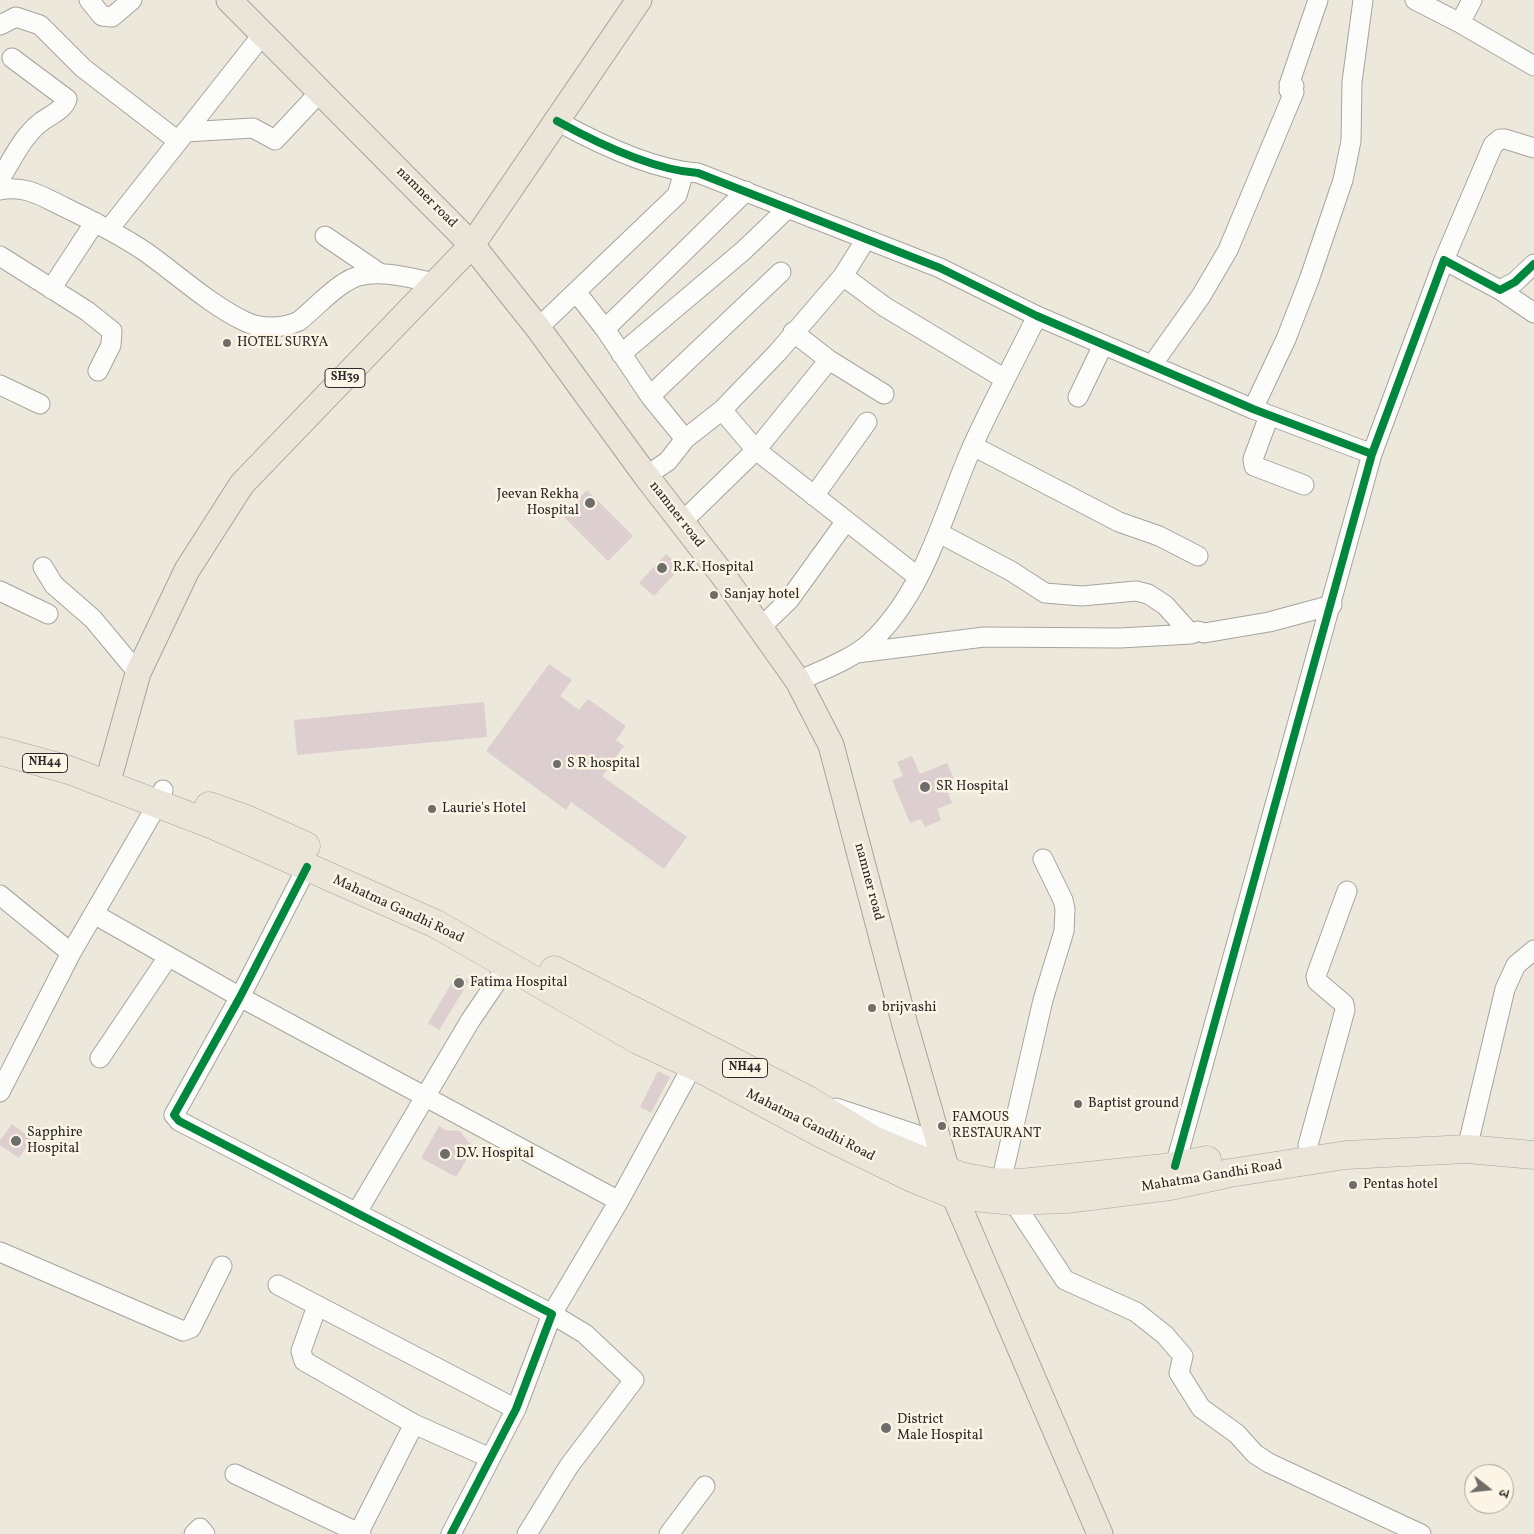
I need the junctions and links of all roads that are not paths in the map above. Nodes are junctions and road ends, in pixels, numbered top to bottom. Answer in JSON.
{"nodes":[{"id":1,"x":89,"y":0,"type":"edge"},
{"id":2,"x":132,"y":0,"type":"edge"},
{"id":3,"x":229,"y":0,"type":"edge"},
{"id":4,"x":639,"y":0,"type":"edge"},
{"id":5,"x":1318,"y":0,"type":"edge"},
{"id":6,"x":1363,"y":0,"type":"edge"},
{"id":7,"x":1415,"y":0,"type":"edge"},
{"id":8,"x":1472,"y":0,"type":"edge"},
{"id":9,"x":1460,"y":23,"type":"junction"},
{"id":10,"x":0,"y":25,"type":"edge"},
{"id":11,"x":263,"y":34,"type":"junction"},
{"id":12,"x":12,"y":58,"type":"dead end"},
{"id":13,"x":1534,"y":66,"type":"edge"},
{"id":14,"x":320,"y":92,"type":"junction"},
{"id":15,"x":557,"y":122,"type":"junction"},
{"id":16,"x":181,"y":136,"type":"junction"},
{"id":17,"x":1534,"y":148,"type":"edge"},
{"id":18,"x":684,"y":172,"type":"junction"},
{"id":19,"x":5,"y":181,"type":"edge"},
{"id":20,"x":746,"y":191,"type":"junction"},
{"id":21,"x":788,"y":208,"type":"junction"},
{"id":22,"x":102,"y":226,"type":"junction"},
{"id":23,"x":325,"y":236,"type":"dead end"},
{"id":24,"x":866,"y":239,"type":"junction"},
{"id":25,"x":472,"y":245,"type":"junction"},
{"id":26,"x":0,"y":256,"type":"edge"},
{"id":27,"x":1444,"y":260,"type":"junction"},
{"id":28,"x":1534,"y":264,"type":"edge"},
{"id":29,"x":781,"y":272,"type":"dead end"},
{"id":30,"x":381,"y":274,"type":"junction"},
{"id":31,"x":843,"y":276,"type":"junction"},
{"id":32,"x":436,"y":283,"type":"junction"},
{"id":33,"x":51,"y":289,"type":"junction"},
{"id":34,"x":1500,"y":290,"type":"junction"},
{"id":35,"x":577,"y":293,"type":"junction"},
{"id":36,"x":1534,"y":313,"type":"edge"},
{"id":37,"x":1037,"y":316,"type":"junction"},
{"id":38,"x":538,"y":328,"type":"junction"},
{"id":39,"x":605,"y":329,"type":"junction"},
{"id":40,"x":793,"y":332,"type":"junction"},
{"id":41,"x":1103,"y":345,"type":"junction"},
{"id":42,"x":621,"y":354,"type":"junction"},
{"id":43,"x":829,"y":360,"type":"junction"},
{"id":44,"x":1152,"y":365,"type":"junction"},
{"id":45,"x":98,"y":371,"type":"dead end"},
{"id":46,"x":1006,"y":379,"type":"junction"},
{"id":47,"x":0,"y":384,"type":"edge"},
{"id":48,"x":884,"y":394,"type":"dead end"},
{"id":49,"x":650,"y":396,"type":"junction"},
{"id":50,"x":1078,"y":396,"type":"dead end"},
{"id":51,"x":40,"y":404,"type":"dead end"},
{"id":52,"x":722,"y":410,"type":"junction"},
{"id":53,"x":1261,"y":412,"type":"junction"},
{"id":54,"x":867,"y":422,"type":"dead end"},
{"id":55,"x":685,"y":439,"type":"junction"},
{"id":56,"x":973,"y":446,"type":"junction"},
{"id":57,"x":756,"y":450,"type":"junction"},
{"id":58,"x":1372,"y":454,"type":"junction"},
{"id":59,"x":646,"y":476,"type":"junction"},
{"id":60,"x":1304,"y":485,"type":"dead end"},
{"id":61,"x":814,"y":496,"type":"junction"},
{"id":62,"x":682,"y":522,"type":"junction"},
{"id":63,"x":846,"y":522,"type":"junction"},
{"id":64,"x":940,"y":533,"type":"junction"},
{"id":65,"x":1198,"y":556,"type":"dead end"},
{"id":66,"x":44,"y":567,"type":"dead end"},
{"id":67,"x":918,"y":577,"type":"junction"},
{"id":68,"x":0,"y":591,"type":"edge"},
{"id":69,"x":1332,"y":605,"type":"junction"},
{"id":70,"x":48,"y":614,"type":"dead end"},
{"id":71,"x":760,"y":628,"type":"junction"},
{"id":72,"x":1191,"y":634,"type":"junction"},
{"id":73,"x":857,"y":653,"type":"junction"},
{"id":74,"x":138,"y":673,"type":"junction"},
{"id":75,"x":798,"y":681,"type":"junction"},
{"id":76,"x":0,"y":734,"type":"edge"},
{"id":77,"x":0,"y":751,"type":"edge"},
{"id":78,"x":110,"y":778,"type":"junction"},
{"id":79,"x":160,"y":798,"type":"junction"},
{"id":80,"x":1043,"y":859,"type":"dead end"},
{"id":81,"x":307,"y":867,"type":"junction"},
{"id":82,"x":1347,"y":891,"type":"dead end"},
{"id":83,"x":0,"y":895,"type":"edge"},
{"id":84,"x":94,"y":914,"type":"junction"},
{"id":85,"x":1534,"y":950,"type":"edge"},
{"id":86,"x":70,"y":953,"type":"junction"},
{"id":87,"x":168,"y":957,"type":"junction"},
{"id":88,"x":508,"y":965,"type":"junction"},
{"id":89,"x":240,"y":997,"type":"junction"},
{"id":90,"x":100,"y":1058,"type":"dead end"},
{"id":91,"x":693,"y":1065,"type":"junction"},
{"id":92,"x":0,"y":1092,"type":"edge"},
{"id":93,"x":426,"y":1097,"type":"junction"},
{"id":94,"x":802,"y":1097,"type":"junction"},
{"id":95,"x":1470,"y":1136,"type":"junction"},
{"id":96,"x":1534,"y":1138,"type":"edge"},
{"id":97,"x":939,"y":1142,"type":"junction"},
{"id":98,"x":1308,"y":1145,"type":"junction"},
{"id":99,"x":1534,"y":1155,"type":"edge"},
{"id":100,"x":1176,"y":1166,"type":"junction"},
{"id":101,"x":951,"y":1183,"type":"junction"},
{"id":102,"x":1007,"y":1192,"type":"junction"},
{"id":103,"x":619,"y":1201,"type":"junction"},
{"id":104,"x":357,"y":1212,"type":"junction"},
{"id":105,"x":0,"y":1252,"type":"edge"},
{"id":106,"x":222,"y":1266,"type":"dead end"},
{"id":107,"x":278,"y":1286,"type":"dead end"},
{"id":108,"x":317,"y":1306,"type":"junction"},
{"id":109,"x":552,"y":1314,"type":"junction"},
{"id":110,"x":516,"y":1409,"type":"junction"},
{"id":111,"x":414,"y":1424,"type":"junction"},
{"id":112,"x":490,"y":1458,"type":"junction"},
{"id":113,"x":235,"y":1474,"type":"dead end"},
{"id":114,"x":705,"y":1486,"type":"dead end"},
{"id":115,"x":194,"y":1534,"type":"edge"},
{"id":116,"x":205,"y":1534,"type":"edge"},
{"id":117,"x":359,"y":1534,"type":"edge"},
{"id":118,"x":451,"y":1534,"type":"edge"},
{"id":119,"x":527,"y":1534,"type":"edge"},
{"id":120,"x":669,"y":1534,"type":"edge"},
{"id":121,"x":1100,"y":1534,"type":"edge"},
{"id":122,"x":1421,"y":1534,"type":"edge"}],
"edges":[{"from":1,"to":2,"type":"street"},
{"from":3,"to":11,"type":"main road","name":"namner road"},
{"from":4,"to":15,"type":"main road","number":"SH39"},
{"from":5,"to":44,"type":"street"},
{"from":6,"to":53,"type":"street"},
{"from":7,"to":9,"type":"street"},
{"from":8,"to":9,"type":"street"},
{"from":9,"to":13,"type":"street"},
{"from":10,"to":16,"type":"street"},
{"from":11,"to":14,"type":"main road","name":"namner road"},
{"from":11,"to":16,"type":"street"},
{"from":12,"to":19,"type":"street"},
{"from":14,"to":16,"type":"street"},
{"from":14,"to":25,"type":"main road","name":"namner road"},
{"from":15,"to":18,"type":"street"},
{"from":15,"to":25,"type":"main road","number":"SH39"},
{"from":16,"to":22,"type":"street"},
{"from":17,"to":27,"type":"street"},
{"from":18,"to":20,"type":"street"},
{"from":18,"to":35,"type":"street"},
{"from":19,"to":22,"type":"street"},
{"from":20,"to":21,"type":"street"},
{"from":20,"to":39,"type":"street"},
{"from":21,"to":24,"type":"street"},
{"from":21,"to":42,"type":"street"},
{"from":22,"to":30,"type":"street"},
{"from":22,"to":33,"type":"street"},
{"from":23,"to":30,"type":"street"},
{"from":24,"to":31,"type":"street"},
{"from":24,"to":37,"type":"street"},
{"from":25,"to":32,"type":"main road","number":"SH39"},
{"from":25,"to":38,"type":"main road","name":"namner road"},
{"from":26,"to":33,"type":"street"},
{"from":27,"to":34,"type":"street"},
{"from":27,"to":58,"type":"street"},
{"from":28,"to":34,"type":"street"},
{"from":29,"to":49,"type":"street"},
{"from":30,"to":32,"type":"street"},
{"from":31,"to":40,"type":"street"},
{"from":31,"to":46,"type":"street"},
{"from":32,"to":74,"type":"main road","number":"SH39"},
{"from":33,"to":45,"type":"street"},
{"from":34,"to":36,"type":"street"},
{"from":35,"to":38,"type":"street"},
{"from":35,"to":39,"type":"street"},
{"from":37,"to":41,"type":"street"},
{"from":37,"to":46,"type":"street"},
{"from":38,"to":59,"type":"main road","name":"namner road"},
{"from":39,"to":42,"type":"street"},
{"from":40,"to":43,"type":"street"},
{"from":40,"to":52,"type":"street"},
{"from":41,"to":44,"type":"street"},
{"from":41,"to":50,"type":"street"},
{"from":42,"to":49,"type":"street"},
{"from":43,"to":48,"type":"street"},
{"from":43,"to":57,"type":"street"},
{"from":44,"to":53,"type":"street"},
{"from":46,"to":56,"type":"street"},
{"from":47,"to":51,"type":"street"},
{"from":49,"to":55,"type":"street"},
{"from":52,"to":55,"type":"street"},
{"from":52,"to":57,"type":"street"},
{"from":53,"to":58,"type":"street"},
{"from":53,"to":60,"type":"street"},
{"from":54,"to":61,"type":"street"},
{"from":55,"to":59,"type":"street"},
{"from":56,"to":64,"type":"street"},
{"from":56,"to":65,"type":"street"},
{"from":57,"to":61,"type":"street"},
{"from":57,"to":62,"type":"street"},
{"from":58,"to":69,"type":"street"},
{"from":59,"to":62,"type":"main road","name":"namner road"},
{"from":61,"to":63,"type":"street"},
{"from":62,"to":71,"type":"main road","name":"namner road"},
{"from":63,"to":67,"type":"street"},
{"from":63,"to":71,"type":"street"},
{"from":64,"to":67,"type":"street"},
{"from":64,"to":72,"type":"street"},
{"from":66,"to":74,"type":"street"},
{"from":67,"to":73,"type":"street"},
{"from":68,"to":70,"type":"street"},
{"from":69,"to":72,"type":"street"},
{"from":69,"to":100,"type":"street"},
{"from":71,"to":75,"type":"main road","name":"namner road"},
{"from":72,"to":73,"type":"street"},
{"from":73,"to":75,"type":"street"},
{"from":74,"to":78,"type":"main road","number":"SH39"},
{"from":75,"to":97,"type":"main road","name":"namner road"},
{"from":76,"to":78,"type":"highway","name":"Mahatma Gandhi Road","number":"NH44"},
{"from":77,"to":78,"type":"highway","name":"Mahatma Gandhi Road","number":"NH44"},
{"from":78,"to":79,"type":"highway","name":"Mahatma Gandhi Road","number":"NH44"},
{"from":79,"to":81,"type":"highway","name":"Mahatma Gandhi Road","number":"NH44"},
{"from":79,"to":84,"type":"street"},
{"from":79,"to":94,"type":"highway","name":"Mahatma Gandhi Road","number":"NH44"},
{"from":80,"to":102,"type":"street"},
{"from":81,"to":88,"type":"highway","name":"Mahatma Gandhi Road","number":"NH44"},
{"from":81,"to":89,"type":"street"},
{"from":82,"to":98,"type":"street"},
{"from":83,"to":86,"type":"street"},
{"from":84,"to":86,"type":"street"},
{"from":84,"to":87,"type":"street"},
{"from":85,"to":95,"type":"street"},
{"from":86,"to":92,"type":"street"},
{"from":87,"to":89,"type":"street"},
{"from":87,"to":90,"type":"street"},
{"from":88,"to":91,"type":"highway","name":"Mahatma Gandhi Road","number":"NH44"},
{"from":88,"to":93,"type":"street"},
{"from":89,"to":93,"type":"street"},
{"from":89,"to":104,"type":"street"},
{"from":91,"to":101,"type":"highway","name":"Mahatma Gandhi Road","number":"NH44"},
{"from":91,"to":103,"type":"street"},
{"from":93,"to":103,"type":"street"},
{"from":93,"to":104,"type":"street"},
{"from":94,"to":97,"type":"street"},
{"from":94,"to":101,"type":"highway","name":"Mahatma Gandhi Road","number":"NH44"},
{"from":95,"to":96,"type":"highway","name":"Mahatma Gandhi Road","number":"NH44"},
{"from":95,"to":98,"type":"highway","name":"Mahatma Gandhi Road","number":"NH44"},
{"from":97,"to":101,"type":"main road","name":"namner road"},
{"from":98,"to":100,"type":"highway","name":"Mahatma Gandhi Road","number":"NH44"},
{"from":99,"to":102,"type":"highway","name":"Mahatma Gandhi Road","number":"NH44"},
{"from":100,"to":102,"type":"highway","name":"Mahatma Gandhi Road","number":"NH44"},
{"from":101,"to":102,"type":"highway","name":"Mahatma Gandhi Road","number":"NH44"},
{"from":101,"to":121,"type":"main road","name":"namner road"},
{"from":102,"to":122,"type":"street"},
{"from":103,"to":109,"type":"street"},
{"from":104,"to":109,"type":"street"},
{"from":105,"to":106,"type":"street"},
{"from":107,"to":108,"type":"street"},
{"from":108,"to":110,"type":"street"},
{"from":108,"to":111,"type":"street"},
{"from":109,"to":110,"type":"street"},
{"from":109,"to":119,"type":"street"},
{"from":110,"to":112,"type":"street"},
{"from":111,"to":112,"type":"street"},
{"from":111,"to":117,"type":"street"},
{"from":112,"to":118,"type":"street"},
{"from":113,"to":117,"type":"street"},
{"from":114,"to":120,"type":"street"},
{"from":115,"to":116,"type":"street"}]}
